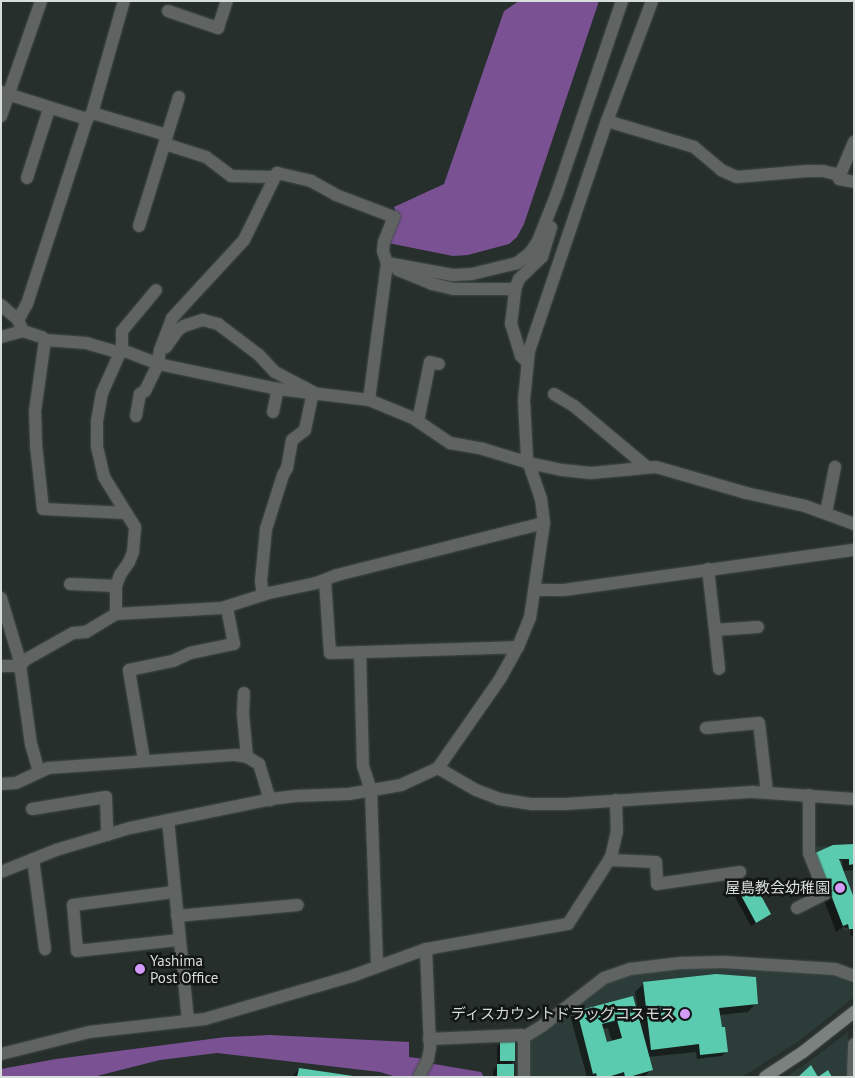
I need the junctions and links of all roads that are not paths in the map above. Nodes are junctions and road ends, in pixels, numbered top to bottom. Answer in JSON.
{"nodes":[{"id":1,"x":41,"y":1,"type":"edge"},
{"id":2,"x":124,"y":1,"type":"edge"},
{"id":3,"x":228,"y":1,"type":"edge"},
{"id":4,"x":622,"y":1,"type":"edge"},
{"id":5,"x":652,"y":1,"type":"edge"},
{"id":6,"x":168,"y":11,"type":"dead end"},
{"id":7,"x":5,"y":93,"type":"edge"},
{"id":8,"x":179,"y":97,"type":"dead end"},
{"id":9,"x":49,"y":109,"type":"junction"},
{"id":10,"x":1,"y":116,"type":"edge"},
{"id":11,"x":90,"y":116,"type":"junction"},
{"id":12,"x":607,"y":121,"type":"junction"},
{"id":13,"x":165,"y":140,"type":"junction"},
{"id":14,"x":854,"y":142,"type":"edge"},
{"id":15,"x":840,"y":175,"type":"junction"},
{"id":16,"x":27,"y":178,"type":"dead end"},
{"id":17,"x":273,"y":178,"type":"junction"},
{"id":18,"x":854,"y":182,"type":"edge"},
{"id":19,"x":557,"y":193,"type":"junction"},
{"id":20,"x":138,"y":226,"type":"dead end"},
{"id":21,"x":387,"y":263,"type":"junction"},
{"id":22,"x":514,"y":289,"type":"junction"},
{"id":23,"x":156,"y":290,"type":"dead end"},
{"id":24,"x":1,"y":306,"type":"edge"},
{"id":25,"x":20,"y":326,"type":"junction"},
{"id":26,"x":1,"y":337,"type":"edge"},
{"id":27,"x":46,"y":340,"type":"junction"},
{"id":28,"x":121,"y":352,"type":"junction"},
{"id":29,"x":159,"y":362,"type":"junction"},
{"id":30,"x":527,"y":362,"type":"junction"},
{"id":31,"x":439,"y":364,"type":"dead end"},
{"id":32,"x":278,"y":389,"type":"junction"},
{"id":33,"x":312,"y":392,"type":"junction"},
{"id":34,"x":554,"y":394,"type":"dead end"},
{"id":35,"x":369,"y":400,"type":"junction"},
{"id":36,"x":273,"y":412,"type":"dead end"},
{"id":37,"x":136,"y":416,"type":"dead end"},
{"id":38,"x":418,"y":421,"type":"junction"},
{"id":39,"x":529,"y":463,"type":"junction"},
{"id":40,"x":647,"y":467,"type":"junction"},
{"id":41,"x":835,"y":467,"type":"dead end"},
{"id":42,"x":126,"y":513,"type":"junction"},
{"id":43,"x":826,"y":513,"type":"junction"},
{"id":44,"x":544,"y":523,"type":"junction"},
{"id":45,"x":854,"y":524,"type":"edge"},
{"id":46,"x":854,"y":550,"type":"edge"},
{"id":47,"x":708,"y":569,"type":"junction"},
{"id":48,"x":325,"y":580,"type":"junction"},
{"id":49,"x":70,"y":584,"type":"dead end"},
{"id":50,"x":116,"y":586,"type":"junction"},
{"id":51,"x":535,"y":590,"type":"junction"},
{"id":52,"x":263,"y":595,"type":"junction"},
{"id":53,"x":1,"y":598,"type":"edge"},
{"id":54,"x":227,"y":607,"type":"junction"},
{"id":55,"x":116,"y":614,"type":"junction"},
{"id":56,"x":758,"y":627,"type":"dead end"},
{"id":57,"x":715,"y":630,"type":"junction"},
{"id":58,"x":518,"y":647,"type":"junction"},
{"id":59,"x":360,"y":652,"type":"junction"},
{"id":60,"x":1,"y":666,"type":"edge"},
{"id":61,"x":20,"y":666,"type":"junction"},
{"id":62,"x":719,"y":670,"type":"dead end"},
{"id":63,"x":244,"y":693,"type":"dead end"},
{"id":64,"x":706,"y":728,"type":"dead end"},
{"id":65,"x":247,"y":757,"type":"junction"},
{"id":66,"x":144,"y":760,"type":"junction"},
{"id":67,"x":438,"y":768,"type":"junction"},
{"id":68,"x":39,"y":772,"type":"junction"},
{"id":69,"x":1,"y":784,"type":"edge"},
{"id":70,"x":370,"y":791,"type":"junction"},
{"id":71,"x":767,"y":792,"type":"junction"},
{"id":72,"x":809,"y":795,"type":"junction"},
{"id":73,"x":854,"y":799,"type":"edge"},
{"id":74,"x":270,"y":800,"type":"junction"},
{"id":75,"x":616,"y":800,"type":"junction"},
{"id":76,"x":32,"y":809,"type":"dead end"},
{"id":77,"x":168,"y":820,"type":"junction"},
{"id":78,"x":107,"y":835,"type":"junction"},
{"id":79,"x":33,"y":859,"type":"junction"},
{"id":80,"x":609,"y":860,"type":"junction"},
{"id":81,"x":1,"y":872,"type":"edge"},
{"id":82,"x":740,"y":872,"type":"dead end"},
{"id":83,"x":174,"y":892,"type":"junction"},
{"id":84,"x":298,"y":905,"type":"dead end"},
{"id":85,"x":797,"y":908,"type":"dead end"},
{"id":86,"x":177,"y":916,"type":"junction"},
{"id":87,"x":179,"y":940,"type":"junction"},
{"id":88,"x":45,"y":949,"type":"dead end"},
{"id":89,"x":426,"y":949,"type":"junction"},
{"id":90,"x":377,"y":967,"type":"junction"},
{"id":91,"x":854,"y":976,"type":"edge"},
{"id":92,"x":852,"y":1016,"type":"edge"},
{"id":93,"x":188,"y":1021,"type":"junction"},
{"id":94,"x":524,"y":1037,"type":"junction"},
{"id":95,"x":429,"y":1039,"type":"junction"},
{"id":96,"x":854,"y":1044,"type":"edge"},
{"id":97,"x":1,"y":1054,"type":"edge"},
{"id":98,"x":419,"y":1077,"type":"edge"},
{"id":99,"x":524,"y":1077,"type":"edge"},
{"id":100,"x":765,"y":1077,"type":"edge"},
{"id":101,"x":853,"y":1077,"type":"edge"}],
"edges":[{"from":1,"to":7,"type":"street"},
{"from":2,"to":11,"type":"street"},
{"from":3,"to":6,"type":"street"},
{"from":4,"to":19,"type":"street"},
{"from":5,"to":12,"type":"street"},
{"from":7,"to":9,"type":"street"},
{"from":7,"to":10,"type":"street"},
{"from":8,"to":13,"type":"street"},
{"from":9,"to":11,"type":"street"},
{"from":9,"to":16,"type":"street"},
{"from":11,"to":13,"type":"street"},
{"from":11,"to":25,"type":"street"},
{"from":12,"to":15,"type":"street"},
{"from":12,"to":30,"type":"street"},
{"from":13,"to":17,"type":"street"},
{"from":13,"to":20,"type":"street"},
{"from":14,"to":15,"type":"street"},
{"from":15,"to":18,"type":"street"},
{"from":17,"to":21,"type":"street"},
{"from":17,"to":29,"type":"street"},
{"from":19,"to":21,"type":"street"},
{"from":19,"to":22,"type":"street"},
{"from":21,"to":22,"type":"street"},
{"from":21,"to":35,"type":"street"},
{"from":22,"to":30,"type":"street"},
{"from":23,"to":28,"type":"street"},
{"from":24,"to":25,"type":"street"},
{"from":25,"to":26,"type":"street"},
{"from":25,"to":27,"type":"street"},
{"from":27,"to":28,"type":"street"},
{"from":27,"to":42,"type":"street"},
{"from":28,"to":29,"type":"street"},
{"from":28,"to":42,"type":"street"},
{"from":29,"to":32,"type":"street"},
{"from":29,"to":33,"type":"street"},
{"from":29,"to":37,"type":"street"},
{"from":30,"to":39,"type":"street"},
{"from":31,"to":38,"type":"street"},
{"from":32,"to":33,"type":"street"},
{"from":32,"to":36,"type":"street"},
{"from":33,"to":35,"type":"street"},
{"from":33,"to":52,"type":"street"},
{"from":34,"to":40,"type":"street"},
{"from":35,"to":38,"type":"street"},
{"from":38,"to":39,"type":"street"},
{"from":39,"to":40,"type":"street"},
{"from":39,"to":44,"type":"street"},
{"from":40,"to":43,"type":"street"},
{"from":41,"to":43,"type":"street"},
{"from":42,"to":50,"type":"street"},
{"from":43,"to":45,"type":"street"},
{"from":44,"to":48,"type":"street"},
{"from":44,"to":51,"type":"street"},
{"from":46,"to":47,"type":"street"},
{"from":47,"to":51,"type":"street"},
{"from":47,"to":57,"type":"street"},
{"from":48,"to":52,"type":"street"},
{"from":48,"to":59,"type":"street"},
{"from":49,"to":50,"type":"street"},
{"from":50,"to":55,"type":"street"},
{"from":51,"to":58,"type":"street"},
{"from":52,"to":54,"type":"street"},
{"from":53,"to":61,"type":"street"},
{"from":54,"to":55,"type":"street"},
{"from":54,"to":66,"type":"street"},
{"from":55,"to":61,"type":"street"},
{"from":56,"to":57,"type":"street"},
{"from":57,"to":62,"type":"street"},
{"from":58,"to":59,"type":"street"},
{"from":58,"to":67,"type":"street"},
{"from":59,"to":70,"type":"street"},
{"from":60,"to":61,"type":"street"},
{"from":61,"to":68,"type":"street"},
{"from":63,"to":65,"type":"street"},
{"from":64,"to":71,"type":"street"},
{"from":65,"to":66,"type":"street"},
{"from":65,"to":74,"type":"street"},
{"from":66,"to":68,"type":"street"},
{"from":67,"to":70,"type":"street"},
{"from":67,"to":75,"type":"street"},
{"from":68,"to":69,"type":"street"},
{"from":70,"to":74,"type":"street"},
{"from":70,"to":90,"type":"street"},
{"from":71,"to":72,"type":"street"},
{"from":71,"to":75,"type":"street"},
{"from":72,"to":73,"type":"street"},
{"from":72,"to":85,"type":"street"},
{"from":74,"to":77,"type":"street"},
{"from":75,"to":80,"type":"street"},
{"from":76,"to":78,"type":"street"},
{"from":77,"to":78,"type":"street"},
{"from":77,"to":83,"type":"street"},
{"from":78,"to":79,"type":"street"},
{"from":79,"to":81,"type":"street"},
{"from":79,"to":88,"type":"street"},
{"from":80,"to":82,"type":"street"},
{"from":80,"to":89,"type":"street"},
{"from":83,"to":86,"type":"street"},
{"from":83,"to":87,"type":"street"},
{"from":84,"to":86,"type":"street"},
{"from":86,"to":87,"type":"street"},
{"from":87,"to":93,"type":"street"},
{"from":89,"to":90,"type":"street"},
{"from":89,"to":95,"type":"street"},
{"from":90,"to":93,"type":"street"},
{"from":91,"to":94,"type":"street"},
{"from":92,"to":100,"type":"main road"},
{"from":93,"to":97,"type":"street"},
{"from":94,"to":95,"type":"street"},
{"from":94,"to":99,"type":"street"},
{"from":95,"to":98,"type":"street"},
{"from":96,"to":101,"type":"street"}]}
